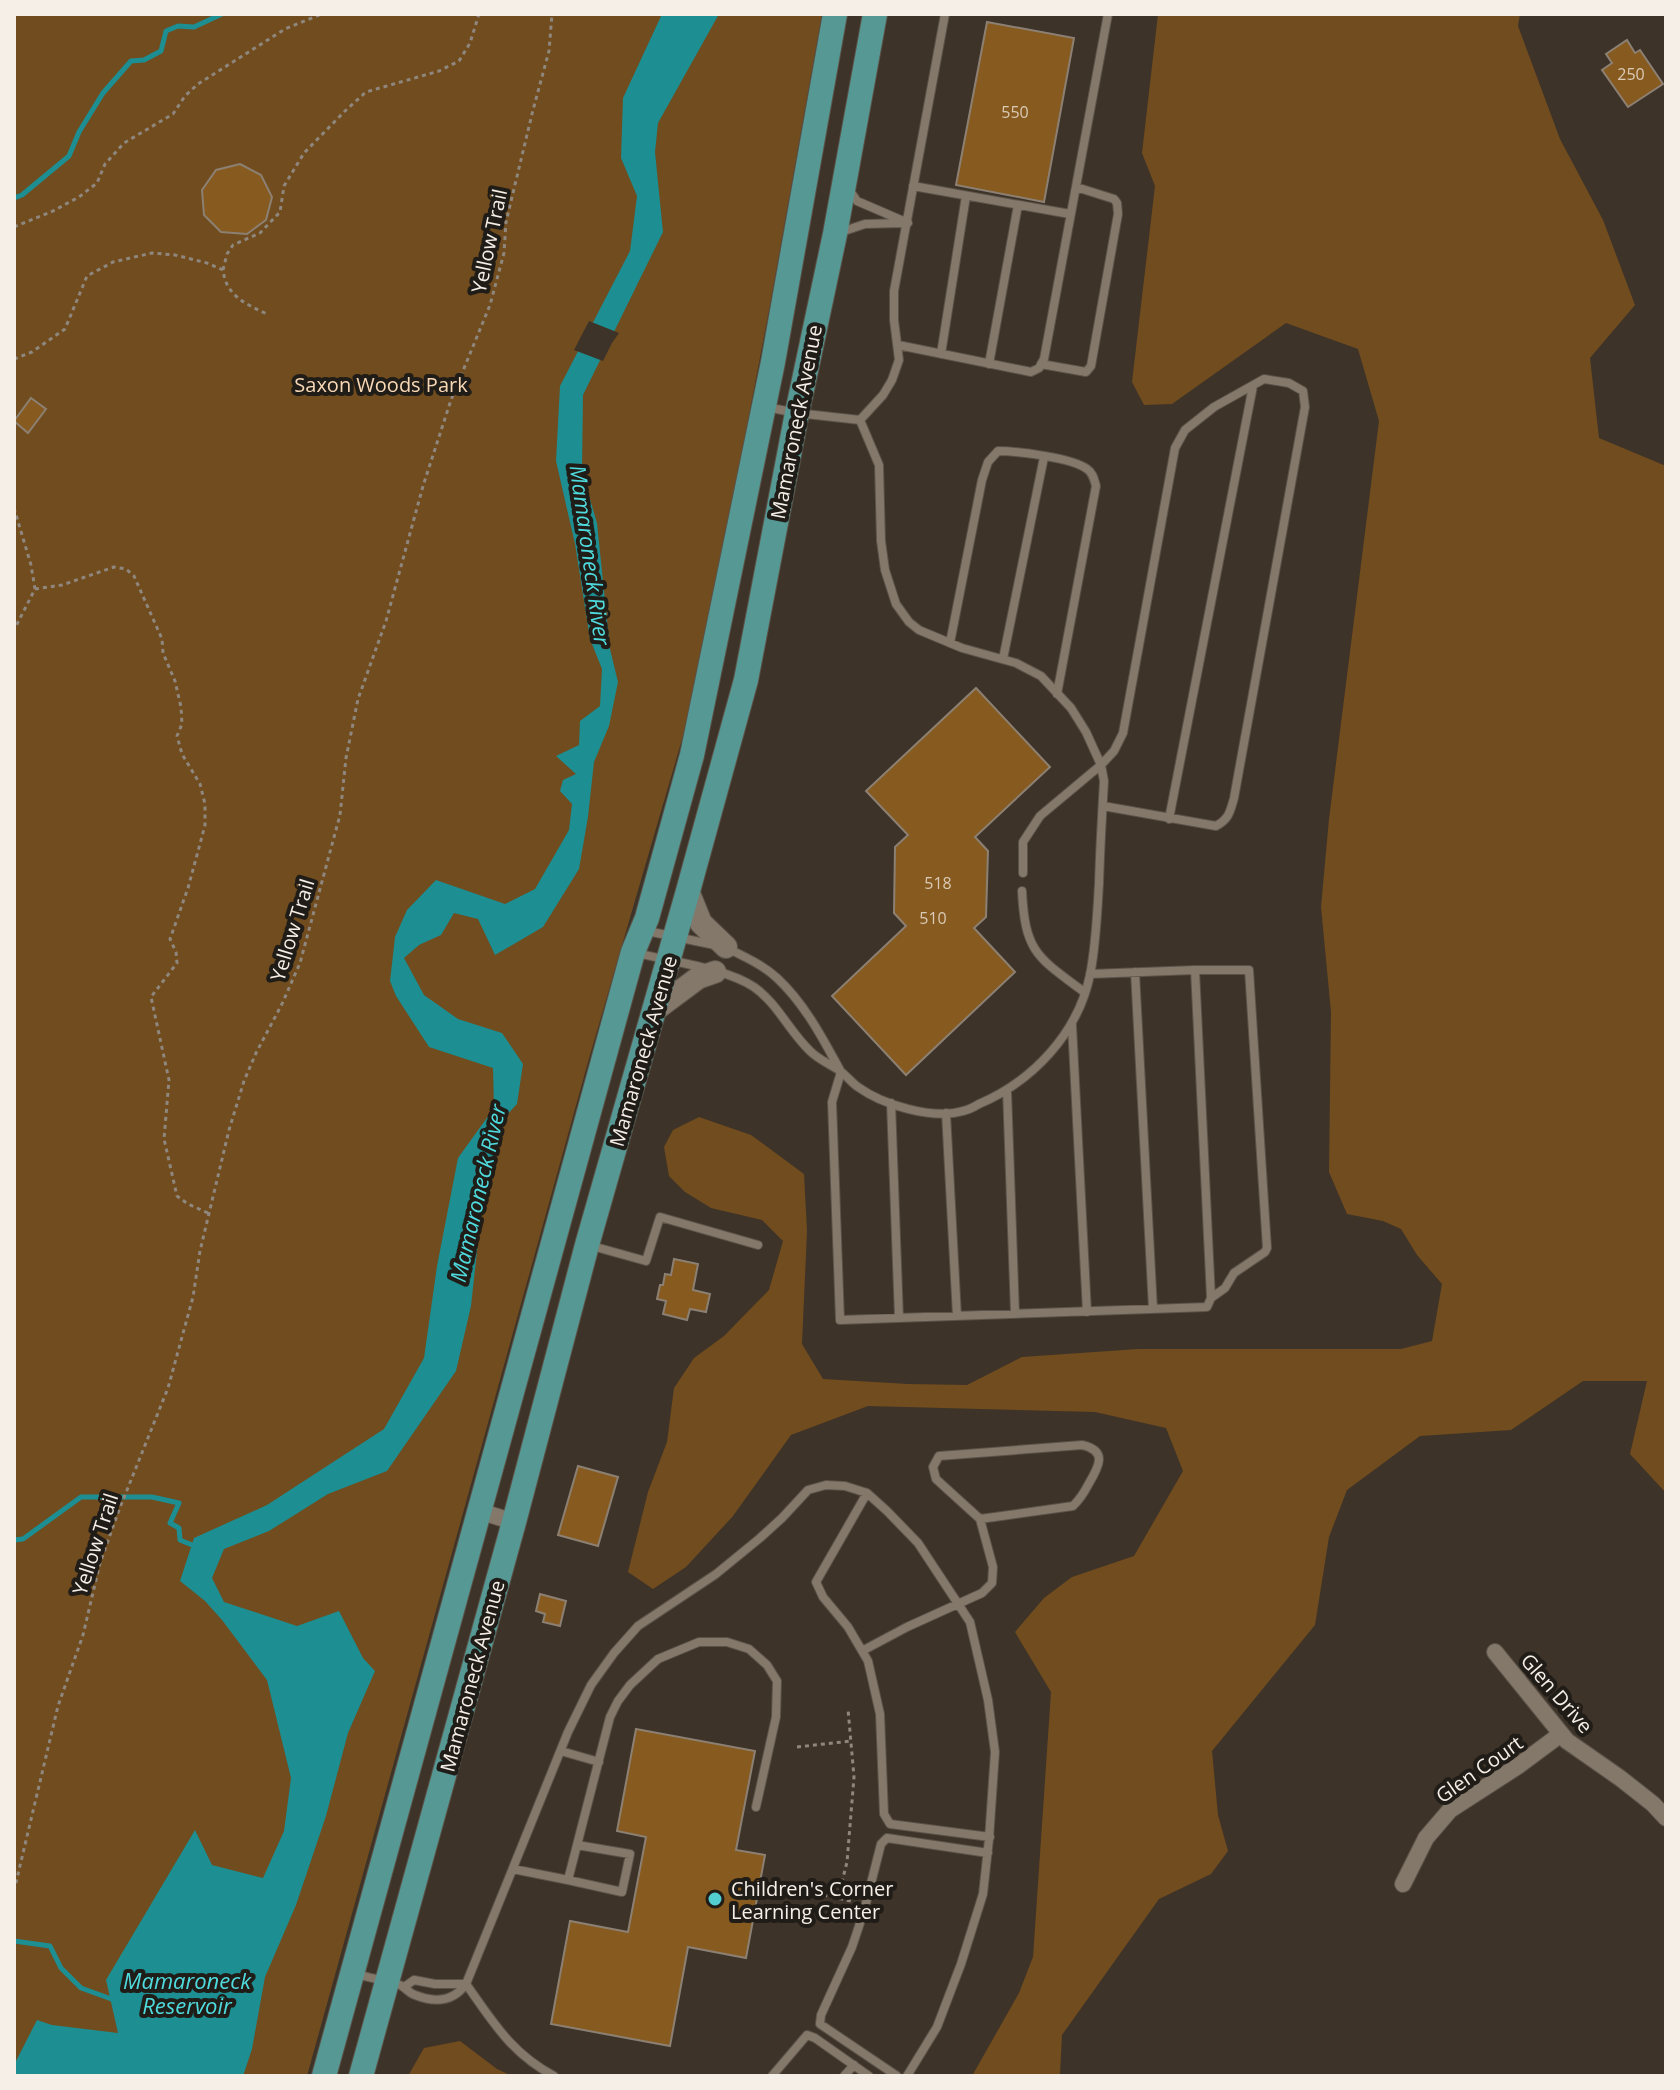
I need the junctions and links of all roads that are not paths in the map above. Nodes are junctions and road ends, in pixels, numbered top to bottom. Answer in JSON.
{"nodes":[{"id":1,"x":835,"y":14,"type":"edge"},
{"id":2,"x":875,"y":14,"type":"edge"},
{"id":3,"x":945,"y":14,"type":"edge"},
{"id":4,"x":1108,"y":14,"type":"edge"},
{"id":5,"x":844,"y":183,"type":"junction"},
{"id":6,"x":913,"y":186,"type":"junction"},
{"id":7,"x":1076,"y":187,"type":"junction"},
{"id":8,"x":966,"y":196,"type":"junction"},
{"id":9,"x":1018,"y":205,"type":"junction"},
{"id":10,"x":1070,"y":214,"type":"junction"},
{"id":11,"x":908,"y":223,"type":"junction"},
{"id":12,"x":835,"y":234,"type":"junction"},
{"id":13,"x":898,"y":345,"type":"junction"},
{"id":14,"x":941,"y":354,"type":"junction"},
{"id":15,"x":989,"y":364,"type":"junction"},
{"id":16,"x":1041,"y":364,"type":"junction"},
{"id":17,"x":1253,"y":386,"type":"junction"},
{"id":18,"x":763,"y":407,"type":"junction"},
{"id":19,"x":797,"y":413,"type":"junction"},
{"id":20,"x":860,"y":420,"type":"junction"},
{"id":21,"x":1044,"y":457,"type":"junction"},
{"id":22,"x":950,"y":643,"type":"junction"},
{"id":23,"x":1003,"y":659,"type":"junction"},
{"id":24,"x":1057,"y":694,"type":"junction"},
{"id":25,"x":1101,"y":765,"type":"junction"},
{"id":26,"x":1103,"y":806,"type":"junction"},
{"id":27,"x":1169,"y":819,"type":"junction"},
{"id":28,"x":1023,"y":873,"type":"dead end"},
{"id":29,"x":688,"y":891,"type":"junction"},
{"id":30,"x":1022,"y":891,"type":"dead end"},
{"id":31,"x":638,"y":941,"type":"junction"},
{"id":32,"x":726,"y":947,"type":"junction"},
{"id":33,"x":672,"y":949,"type":"junction"},
{"id":34,"x":1195,"y":970,"type":"junction"},
{"id":35,"x":715,"y":972,"type":"junction"},
{"id":36,"x":1135,"y":972,"type":"junction"},
{"id":37,"x":1090,"y":974,"type":"junction"},
{"id":38,"x":1084,"y":992,"type":"junction"},
{"id":39,"x":655,"y":1010,"type":"junction"},
{"id":40,"x":1072,"y":1021,"type":"junction"},
{"id":41,"x":841,"y":1072,"type":"junction"},
{"id":42,"x":1007,"y":1090,"type":"junction"},
{"id":43,"x":891,"y":1103,"type":"junction"},
{"id":44,"x":946,"y":1113,"type":"junction"},
{"id":45,"x":587,"y":1245,"type":"junction"},
{"id":46,"x":758,"y":1245,"type":"dead end"},
{"id":47,"x":1211,"y":1298,"type":"junction"},
{"id":48,"x":1153,"y":1309,"type":"junction"},
{"id":49,"x":1087,"y":1312,"type":"junction"},
{"id":50,"x":1015,"y":1314,"type":"junction"},
{"id":51,"x":957,"y":1316,"type":"junction"},
{"id":52,"x":899,"y":1318,"type":"junction"},
{"id":53,"x":867,"y":1493,"type":"junction"},
{"id":54,"x":479,"y":1511,"type":"junction"},
{"id":55,"x":980,"y":1519,"type":"junction"},
{"id":56,"x":514,"y":1522,"type":"junction"},
{"id":57,"x":958,"y":1604,"type":"junction"},
{"id":58,"x":862,"y":1651,"type":"junction"},
{"id":59,"x":1495,"y":1652,"type":"dead end"},
{"id":60,"x":1561,"y":1734,"type":"junction"},
{"id":61,"x":561,"y":1751,"type":"junction"},
{"id":62,"x":599,"y":1762,"type":"junction"},
{"id":63,"x":756,"y":1807,"type":"dead end"},
{"id":64,"x":1666,"y":1818,"type":"edge"},
{"id":65,"x":990,"y":1837,"type":"junction"},
{"id":66,"x":577,"y":1845,"type":"junction"},
{"id":67,"x":988,"y":1853,"type":"junction"},
{"id":68,"x":513,"y":1869,"type":"junction"},
{"id":69,"x":568,"y":1880,"type":"junction"},
{"id":70,"x":1403,"y":1884,"type":"dead end"},
{"id":71,"x":352,"y":1973,"type":"junction"},
{"id":72,"x":396,"y":1984,"type":"junction"},
{"id":73,"x":466,"y":1984,"type":"junction"},
{"id":74,"x":854,"y":2065,"type":"junction"},
{"id":75,"x":324,"y":2076,"type":"edge"},
{"id":76,"x":361,"y":2076,"type":"edge"},
{"id":77,"x":554,"y":2076,"type":"edge"},
{"id":78,"x":772,"y":2076,"type":"edge"},
{"id":79,"x":844,"y":2076,"type":"edge"},
{"id":80,"x":869,"y":2076,"type":"edge"},
{"id":81,"x":897,"y":2076,"type":"edge"},
{"id":82,"x":907,"y":2076,"type":"edge"}],
"edges":[{"from":1,"to":18,"type":"main road","name":"Mamaroneck Avenue"},
{"from":2,"to":5,"type":"main road","name":"Mamaroneck Avenue"},
{"from":3,"to":6,"type":"lane"},
{"from":4,"to":7,"type":"lane"},
{"from":5,"to":11,"type":"lane"},
{"from":5,"to":12,"type":"main road","name":"Mamaroneck Avenue"},
{"from":6,"to":8,"type":"lane"},
{"from":6,"to":11,"type":"lane"},
{"from":7,"to":10,"type":"lane"},
{"from":7,"to":16,"type":"lane"},
{"from":8,"to":9,"type":"lane"},
{"from":8,"to":14,"type":"lane"},
{"from":9,"to":10,"type":"lane"},
{"from":9,"to":15,"type":"lane"},
{"from":10,"to":16,"type":"lane"},
{"from":11,"to":12,"type":"lane"},
{"from":11,"to":13,"type":"lane"},
{"from":12,"to":19,"type":"main road","name":"Mamaroneck Avenue"},
{"from":13,"to":14,"type":"lane"},
{"from":13,"to":20,"type":"lane"},
{"from":14,"to":15,"type":"lane"},
{"from":15,"to":16,"type":"lane"},
{"from":17,"to":25,"type":"lane"},
{"from":17,"to":27,"type":"lane"},
{"from":17,"to":27,"type":"lane"},
{"from":18,"to":19,"type":"lane"},
{"from":18,"to":31,"type":"main road","name":"Mamaroneck Avenue"},
{"from":19,"to":20,"type":"lane"},
{"from":19,"to":29,"type":"main road","name":"Mamaroneck Avenue"},
{"from":20,"to":22,"type":"lane"},
{"from":21,"to":22,"type":"lane"},
{"from":21,"to":23,"type":"lane"},
{"from":21,"to":24,"type":"lane"},
{"from":22,"to":23,"type":"lane"},
{"from":23,"to":24,"type":"lane"},
{"from":24,"to":25,"type":"lane"},
{"from":25,"to":26,"type":"lane"},
{"from":25,"to":28,"type":"lane"},
{"from":26,"to":27,"type":"lane"},
{"from":26,"to":37,"type":"lane"},
{"from":29,"to":32,"type":"main road"},
{"from":29,"to":33,"type":"main road","name":"Mamaroneck Avenue"},
{"from":30,"to":38,"type":"lane"},
{"from":31,"to":33,"type":"lane"},
{"from":31,"to":33,"type":"lane"},
{"from":31,"to":54,"type":"main road","name":"Mamaroneck Avenue"},
{"from":32,"to":33,"type":"lane"},
{"from":32,"to":41,"type":"lane"},
{"from":33,"to":35,"type":"lane"},
{"from":33,"to":39,"type":"main road","name":"Mamaroneck Avenue"},
{"from":34,"to":36,"type":"lane"},
{"from":34,"to":47,"type":"lane"},
{"from":34,"to":47,"type":"lane"},
{"from":35,"to":39,"type":"main road"},
{"from":35,"to":41,"type":"lane"},
{"from":36,"to":37,"type":"lane"},
{"from":36,"to":48,"type":"lane"},
{"from":37,"to":38,"type":"lane"},
{"from":38,"to":40,"type":"lane"},
{"from":39,"to":45,"type":"main road","name":"Mamaroneck Avenue"},
{"from":40,"to":42,"type":"lane"},
{"from":40,"to":49,"type":"lane"},
{"from":41,"to":43,"type":"lane"},
{"from":41,"to":52,"type":"lane"},
{"from":42,"to":44,"type":"lane"},
{"from":42,"to":50,"type":"lane"},
{"from":43,"to":44,"type":"lane"},
{"from":43,"to":52,"type":"lane"},
{"from":44,"to":51,"type":"lane"},
{"from":45,"to":46,"type":"lane"},
{"from":45,"to":56,"type":"main road","name":"Mamaroneck Avenue"},
{"from":47,"to":48,"type":"lane"},
{"from":48,"to":49,"type":"lane"},
{"from":49,"to":50,"type":"lane"},
{"from":50,"to":51,"type":"lane"},
{"from":51,"to":52,"type":"lane"},
{"from":53,"to":57,"type":"lane"},
{"from":53,"to":58,"type":"lane"},
{"from":53,"to":61,"type":"lane"},
{"from":54,"to":56,"type":"street"},
{"from":54,"to":71,"type":"main road","name":"Mamaroneck Avenue"},
{"from":55,"to":55,"type":"lane"},
{"from":55,"to":57,"type":"lane"},
{"from":56,"to":72,"type":"main road","name":"Mamaroneck Avenue"},
{"from":57,"to":58,"type":"lane"},
{"from":57,"to":65,"type":"lane"},
{"from":58,"to":65,"type":"lane"},
{"from":59,"to":60,"type":"street","name":"Glen Drive"},
{"from":60,"to":64,"type":"street","name":"Glen Drive"},
{"from":60,"to":70,"type":"street","name":"Glen Court"},
{"from":61,"to":62,"type":"lane"},
{"from":61,"to":68,"type":"lane"},
{"from":62,"to":63,"type":"lane"},
{"from":62,"to":66,"type":"lane"},
{"from":65,"to":67,"type":"lane"},
{"from":66,"to":69,"type":"lane"},
{"from":66,"to":69,"type":"lane"},
{"from":67,"to":81,"type":"lane"},
{"from":67,"to":82,"type":"lane"},
{"from":68,"to":69,"type":"lane"},
{"from":68,"to":73,"type":"lane"},
{"from":71,"to":72,"type":"lane"},
{"from":71,"to":75,"type":"main road","name":"Mamaroneck Avenue"},
{"from":72,"to":73,"type":"lane"},
{"from":72,"to":73,"type":"lane"},
{"from":72,"to":76,"type":"main road","name":"Mamaroneck Avenue"},
{"from":73,"to":77,"type":"lane"},
{"from":74,"to":78,"type":"lane"},
{"from":74,"to":79,"type":"lane"},
{"from":74,"to":80,"type":"lane"}]}
